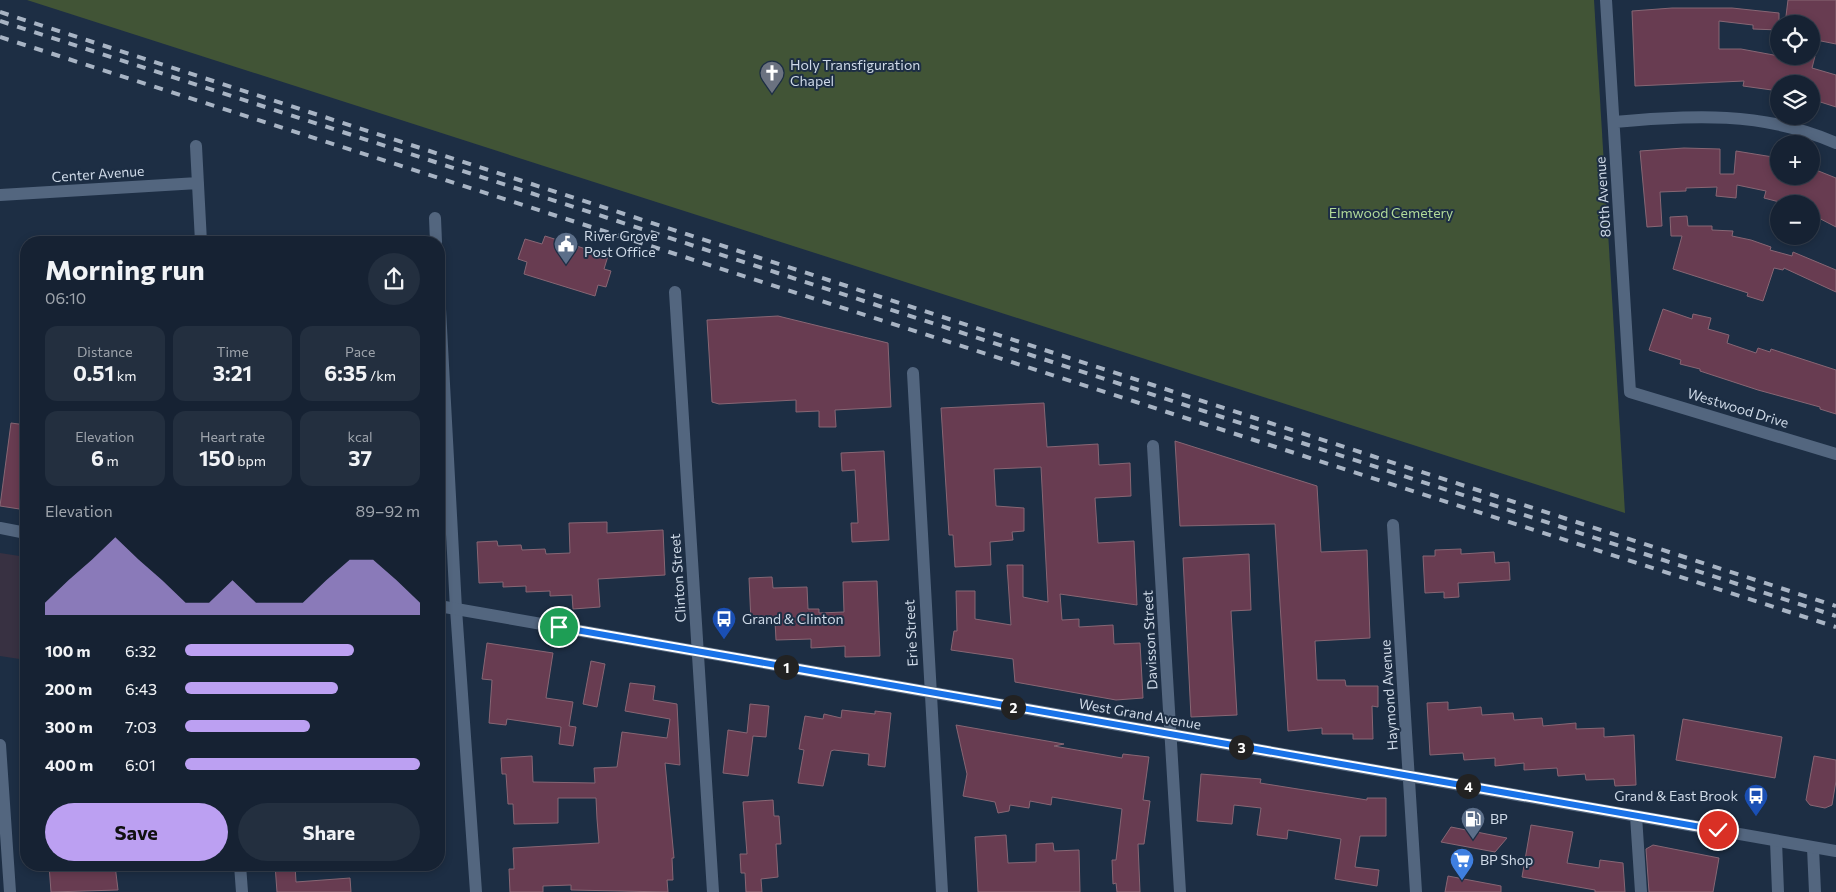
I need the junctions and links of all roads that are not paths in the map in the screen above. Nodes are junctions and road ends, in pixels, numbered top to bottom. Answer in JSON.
{"nodes":[{"id":1,"x":1606,"y":0,"type":"edge"},
{"id":2,"x":1614,"y":122,"type":"junction"},
{"id":3,"x":1836,"y":142,"type":"edge"},
{"id":4,"x":196,"y":146,"type":"dead end"},
{"id":5,"x":198,"y":183,"type":"junction"},
{"id":6,"x":0,"y":195,"type":"edge"},
{"id":7,"x":435,"y":218,"type":"dead end"},
{"id":8,"x":201,"y":236,"type":"edge"},
{"id":9,"x":436,"y":236,"type":"edge"},
{"id":10,"x":675,"y":292,"type":"dead end"},
{"id":11,"x":913,"y":373,"type":"dead end"},
{"id":12,"x":1630,"y":392,"type":"joint"},
{"id":13,"x":445,"y":403,"type":"edge"},
{"id":14,"x":1153,"y":446,"type":"dead end"},
{"id":15,"x":1836,"y":454,"type":"edge"},
{"id":16,"x":1392,"y":525,"type":"dead end"},
{"id":17,"x":0,"y":528,"type":"edge"},
{"id":18,"x":20,"y":532,"type":"edge"},
{"id":19,"x":445,"y":607,"type":"edge"},
{"id":20,"x":456,"y":609,"type":"junction"},
{"id":21,"x":698,"y":651,"type":"junction"},
{"id":22,"x":930,"y":692,"type":"junction"},
{"id":23,"x":1171,"y":734,"type":"junction"},
{"id":24,"x":0,"y":745,"type":"edge"},
{"id":25,"x":1409,"y":776,"type":"junction"},
{"id":26,"x":1636,"y":816,"type":"junction"},
{"id":27,"x":1776,"y":841,"type":"junction"},
{"id":28,"x":1813,"y":848,"type":"junction"},
{"id":29,"x":1836,"y":851,"type":"edge"},
{"id":30,"x":240,"y":871,"type":"edge"},
{"id":31,"x":10,"y":892,"type":"edge"},
{"id":32,"x":242,"y":892,"type":"edge"},
{"id":33,"x":476,"y":892,"type":"edge"},
{"id":34,"x":713,"y":892,"type":"edge"},
{"id":35,"x":942,"y":892,"type":"edge"},
{"id":36,"x":1180,"y":892,"type":"edge"},
{"id":37,"x":1416,"y":892,"type":"edge"},
{"id":38,"x":1641,"y":892,"type":"edge"},
{"id":39,"x":1778,"y":892,"type":"edge"},
{"id":40,"x":1816,"y":892,"type":"edge"}],
"edges":[{"from":1,"to":2,"type":"street","name":"80th Avenue"},
{"from":2,"to":3,"type":"street"},
{"from":2,"to":12,"type":"street","name":"80th Avenue"},
{"from":4,"to":5,"type":"street"},
{"from":5,"to":6,"type":"street","name":"Center Avenue"},
{"from":5,"to":8,"type":"street"},
{"from":7,"to":9,"type":"street"},
{"from":10,"to":21,"type":"street","name":"Clinton Street"},
{"from":11,"to":22,"type":"street","name":"Erie Street"},
{"from":12,"to":15,"type":"street","name":"Westwood Drive"},
{"from":13,"to":20,"type":"street"},
{"from":14,"to":23,"type":"street","name":"Davisson Street"},
{"from":16,"to":25,"type":"street","name":"Haymond Avenue"},
{"from":17,"to":18,"type":"street"},
{"from":19,"to":20,"type":"street","name":"West Grand Avenue"},
{"from":20,"to":21,"type":"street","name":"West Grand Avenue"},
{"from":20,"to":33,"type":"street"},
{"from":21,"to":22,"type":"street","name":"West Grand Avenue"},
{"from":21,"to":34,"type":"street","name":"Clinton Street"},
{"from":22,"to":23,"type":"street","name":"West Grand Avenue"},
{"from":22,"to":35,"type":"street","name":"Erie Street"},
{"from":23,"to":25,"type":"street","name":"West Grand Avenue"},
{"from":23,"to":36,"type":"street","name":"Davisson Street"},
{"from":24,"to":31,"type":"street"},
{"from":25,"to":26,"type":"street","name":"West Grand Avenue"},
{"from":25,"to":37,"type":"street","name":"Haymond Avenue"},
{"from":26,"to":27,"type":"street","name":"West Grand Avenue"},
{"from":26,"to":38,"type":"street"},
{"from":27,"to":28,"type":"street","name":"West Grand Avenue"},
{"from":27,"to":39,"type":"street"},
{"from":28,"to":29,"type":"street","name":"West Grand Avenue"},
{"from":28,"to":40,"type":"street"},
{"from":30,"to":32,"type":"street"}]}
